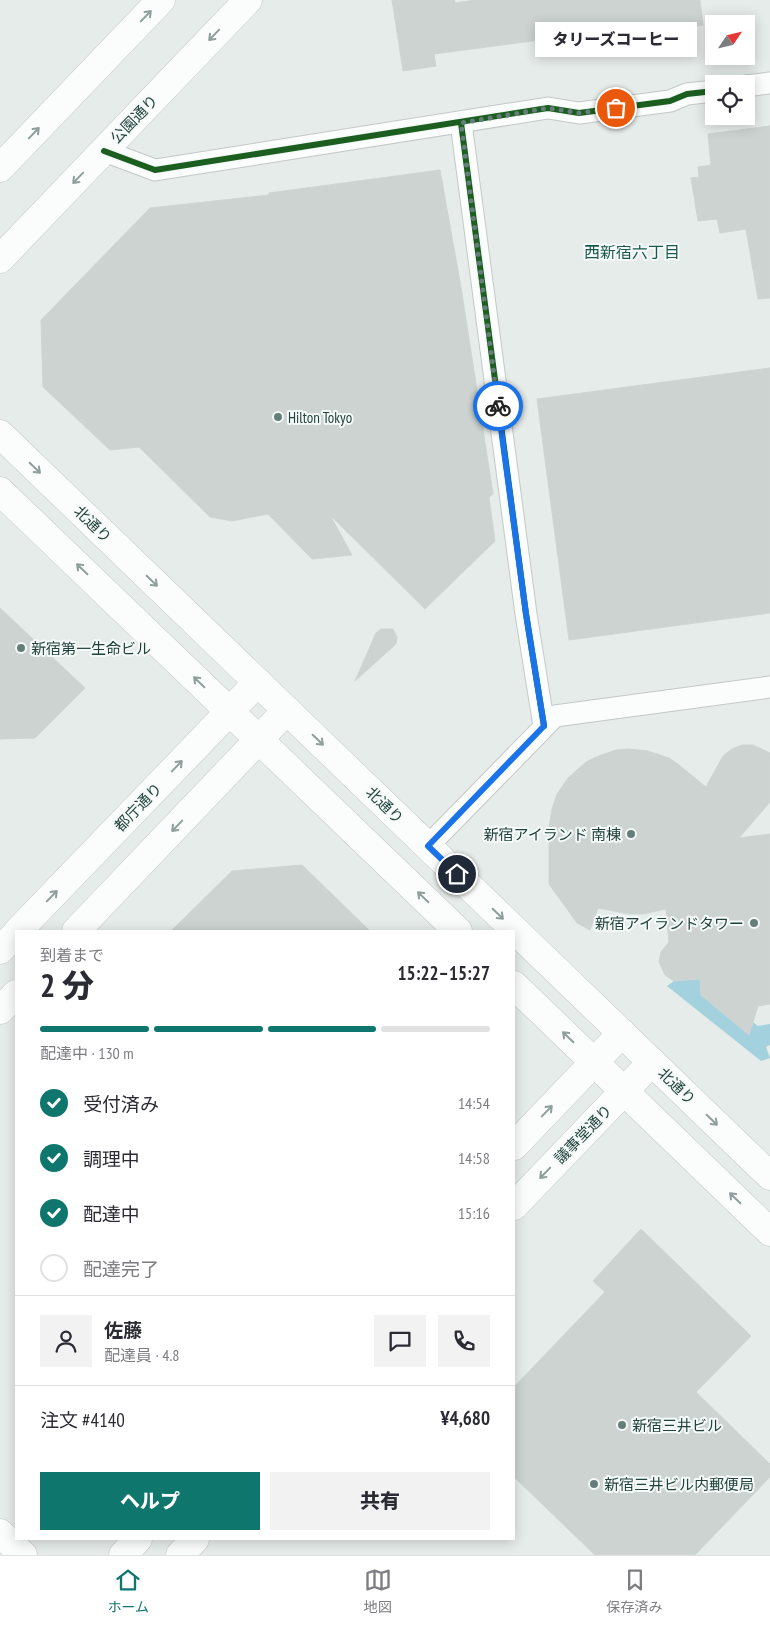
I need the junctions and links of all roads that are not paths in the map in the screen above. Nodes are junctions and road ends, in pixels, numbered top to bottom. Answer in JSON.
{"nodes":[{"id":1,"x":161,"y":0,"type":"edge"},
{"id":2,"x":248,"y":0,"type":"edge"},
{"id":3,"x":770,"y":83,"type":"edge"},
{"id":4,"x":755,"y":85,"type":"edge"},
{"id":5,"x":705,"y":92,"type":"edge"},
{"id":6,"x":461,"y":123,"type":"junction"},
{"id":7,"x":104,"y":151,"type":"junction"},
{"id":8,"x":0,"y":168,"type":"edge"},
{"id":9,"x":0,"y":259,"type":"edge"},
{"id":10,"x":0,"y":434,"type":"edge"},
{"id":11,"x":0,"y":491,"type":"edge"},
{"id":12,"x":258,"y":682,"type":"junction"},
{"id":13,"x":770,"y":687,"type":"edge"},
{"id":14,"x":287,"y":710,"type":"junction"},
{"id":15,"x":230,"y":712,"type":"junction"},
{"id":16,"x":544,"y":726,"type":"junction"},
{"id":17,"x":259,"y":740,"type":"junction"},
{"id":18,"x":428,"y":846,"type":"junction"},
{"id":19,"x":19,"y":930,"type":"edge"},
{"id":20,"x":77,"y":930,"type":"edge"},
{"id":21,"x":457,"y":930,"type":"edge"},
{"id":22,"x":15,"y":934,"type":"edge"},
{"id":23,"x":0,"y":950,"type":"edge"},
{"id":24,"x":515,"y":986,"type":"edge"},
{"id":25,"x":15,"y":995,"type":"edge"},
{"id":26,"x":0,"y":1010,"type":"edge"},
{"id":27,"x":622,"y":1033,"type":"junction"},
{"id":28,"x":594,"y":1062,"type":"junction"},
{"id":29,"x":652,"y":1062,"type":"junction"},
{"id":30,"x":624,"y":1091,"type":"junction"},
{"id":31,"x":515,"y":1145,"type":"edge"},
{"id":32,"x":770,"y":1176,"type":"edge"},
{"id":33,"x":515,"y":1205,"type":"edge"},
{"id":34,"x":770,"y":1232,"type":"edge"},
{"id":35,"x":0,"y":1533,"type":"edge"},
{"id":36,"x":194,"y":1540,"type":"edge"},
{"id":37,"x":22,"y":1555,"type":"edge"},
{"id":38,"x":180,"y":1555,"type":"edge"}],
"edges":[{"from":8,"to":1,"type":"main road","one_way":true},
{"from":2,"to":7,"type":"main road","name":"公園通り","one_way":true},
{"from":3,"to":4,"type":"street"},
{"from":5,"to":6,"type":"street"},
{"from":6,"to":7,"type":"street"},
{"from":6,"to":16,"type":"street"},
{"from":7,"to":9,"type":"main road","name":"公園通り","one_way":true},
{"from":10,"to":12,"type":"main road","name":"北通り","one_way":true},
{"from":15,"to":11,"type":"main road","one_way":true},
{"from":12,"to":14,"type":"main road","name":"北通り"},
{"from":12,"to":15,"type":"main road","name":"都庁通り"},
{"from":13,"to":16,"type":"street"},
{"from":14,"to":17,"type":"main road"},
{"from":14,"to":18,"type":"main road","name":"北通り","one_way":true},
{"from":15,"to":17,"type":"main road"},
{"from":19,"to":15,"type":"main road","name":"都庁通り","one_way":true},
{"from":16,"to":18,"type":"street"},
{"from":17,"to":20,"type":"main road","one_way":true},
{"from":21,"to":17,"type":"main road","one_way":true},
{"from":18,"to":27,"type":"main road","name":"北通り","one_way":true},
{"from":22,"to":23,"type":"main road","name":"都庁通り"},
{"from":28,"to":24,"type":"main road","one_way":true},
{"from":25,"to":26,"type":"main road"},
{"from":27,"to":28,"type":"main road"},
{"from":27,"to":29,"type":"main road","name":"北通り"},
{"from":28,"to":30,"type":"main road"},
{"from":31,"to":28,"type":"main road","one_way":true},
{"from":29,"to":30,"type":"main road","name":"議事堂通り"},
{"from":29,"to":32,"type":"main road","name":"北通り","one_way":true},
{"from":30,"to":33,"type":"main road","name":"議事堂通り","one_way":true},
{"from":34,"to":30,"type":"main road","one_way":true},
{"from":35,"to":37,"type":"main road"},
{"from":36,"to":38,"type":"main road"}]}
